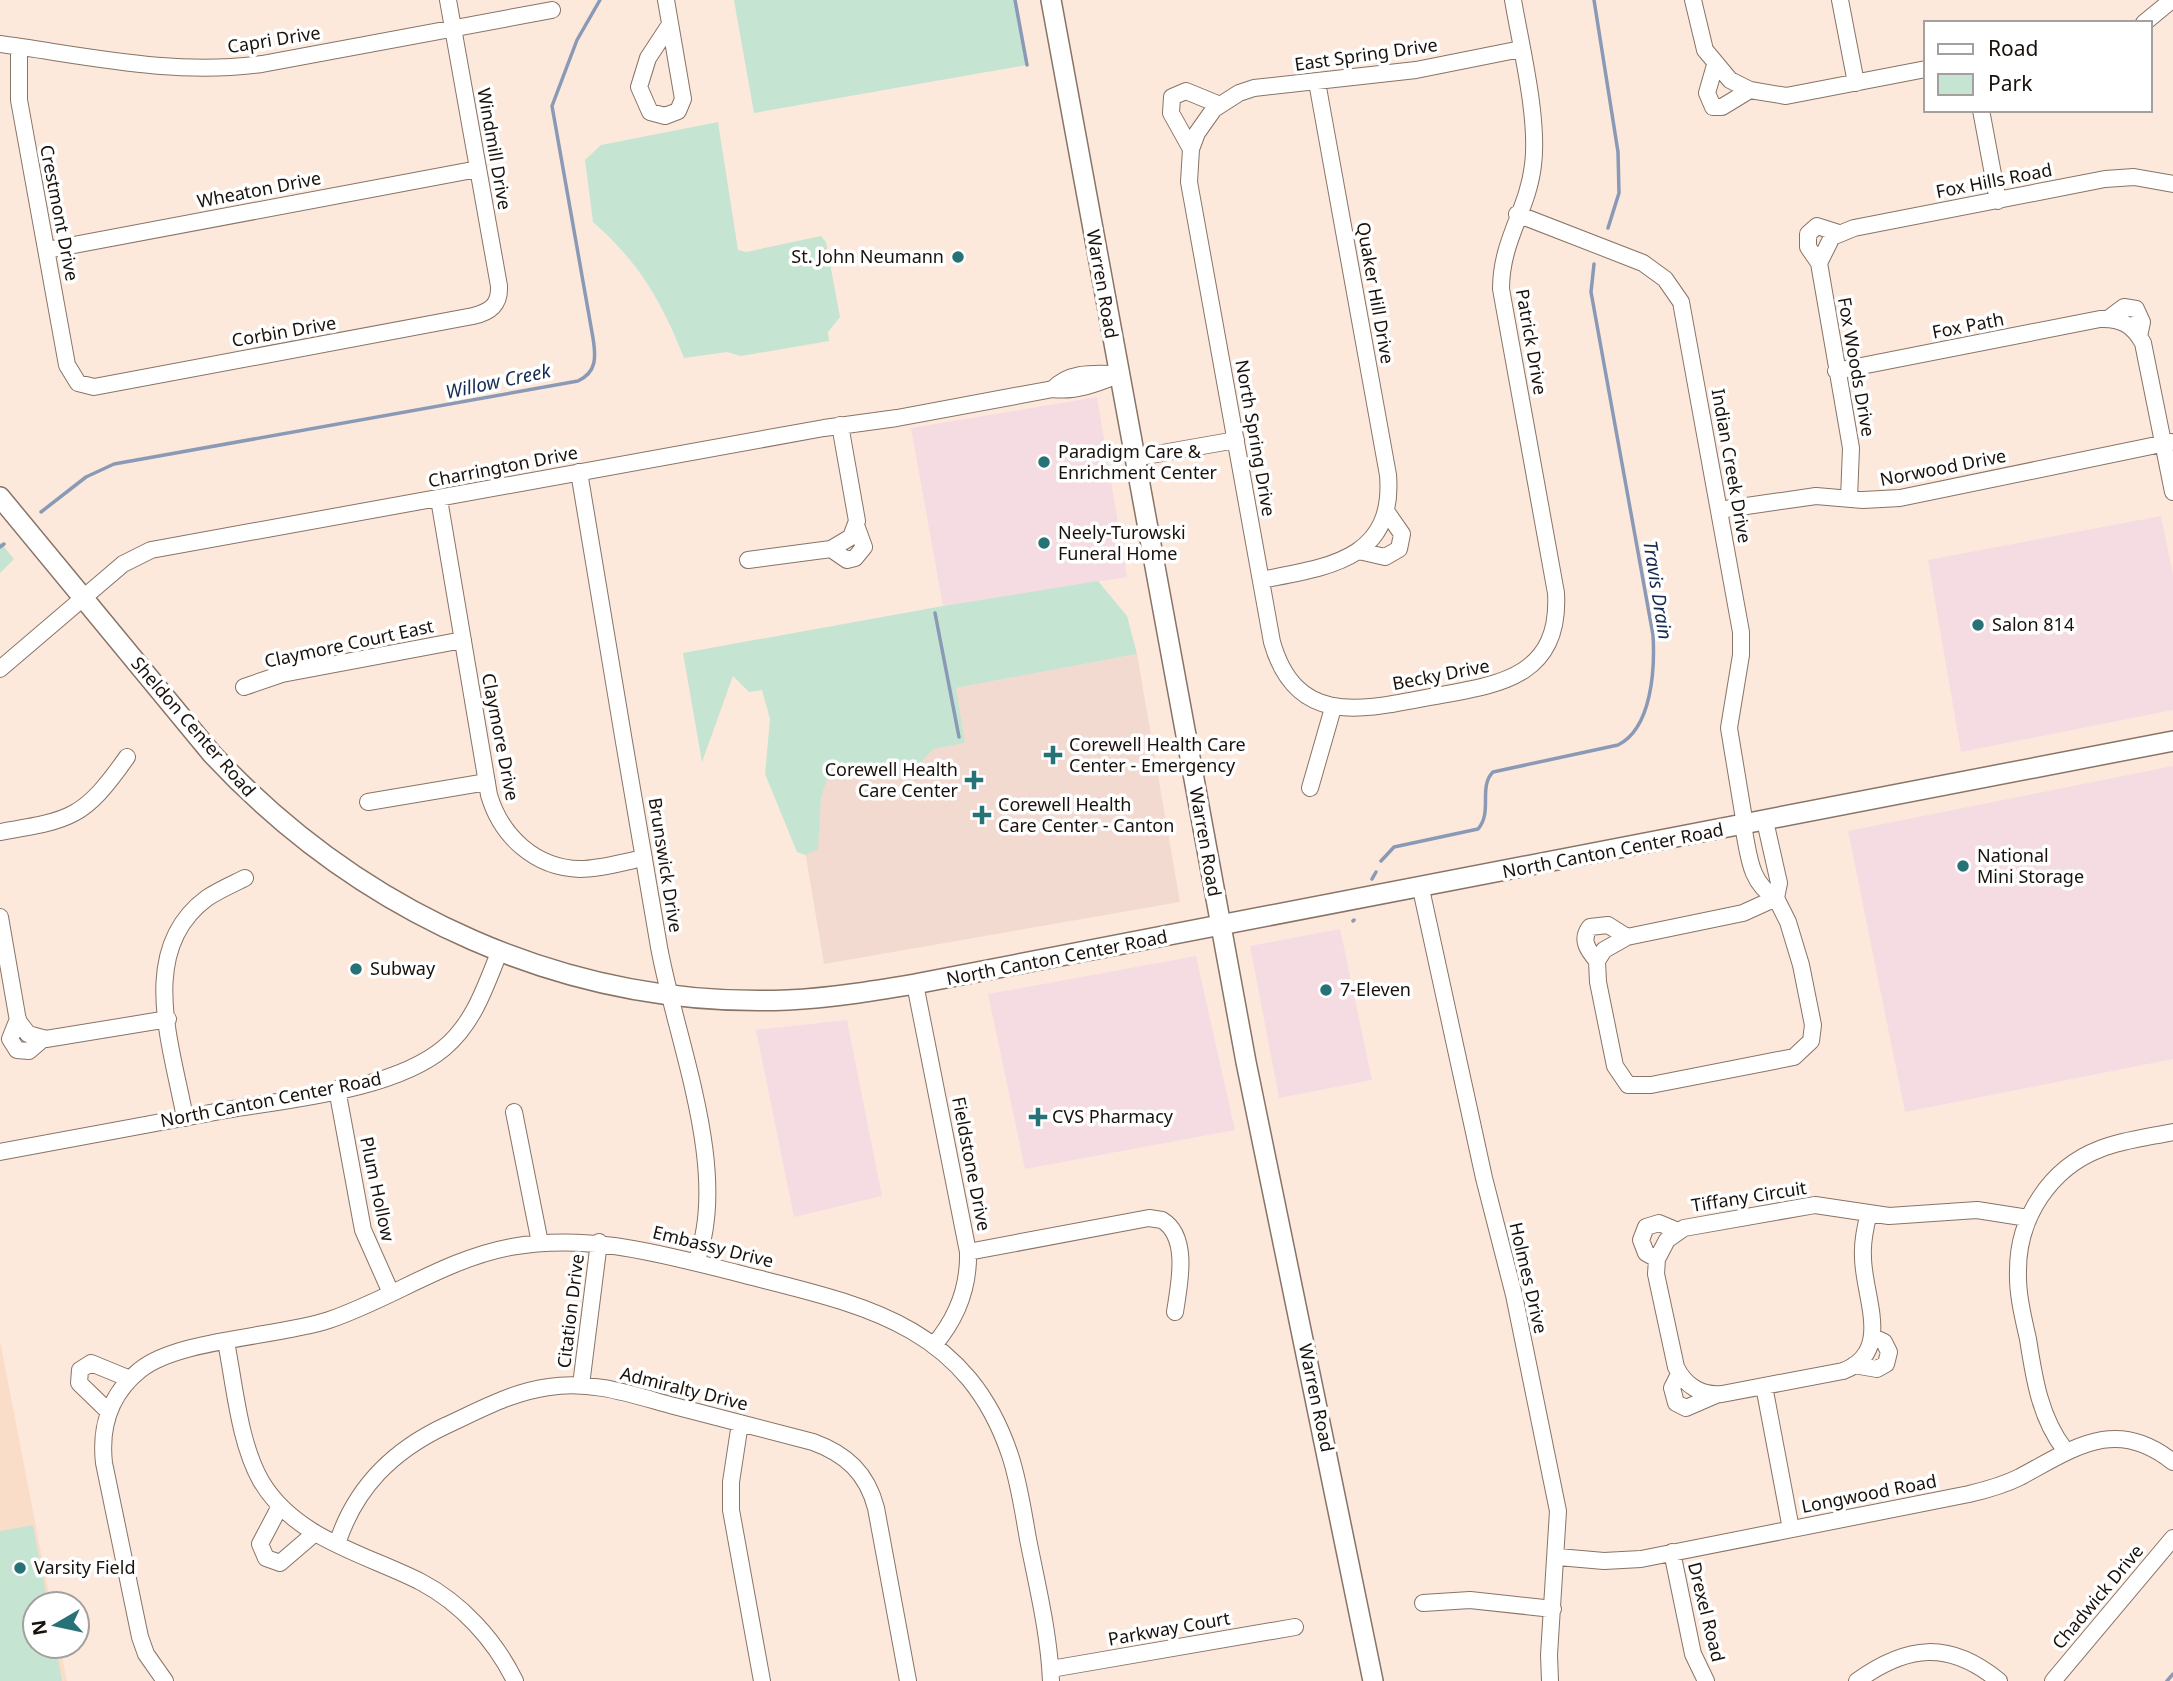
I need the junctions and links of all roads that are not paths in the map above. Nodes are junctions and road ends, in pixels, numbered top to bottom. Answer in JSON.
{"nodes":[{"id":1,"x":448,"y":0,"type":"edge"},
{"id":2,"x":666,"y":0,"type":"edge"},
{"id":3,"x":1051,"y":0,"type":"edge"},
{"id":4,"x":1513,"y":0,"type":"edge"},
{"id":5,"x":1693,"y":0,"type":"edge"},
{"id":6,"x":1840,"y":0,"type":"edge"},
{"id":7,"x":2169,"y":8,"type":"edge"},
{"id":8,"x":552,"y":10,"type":"dead end"},
{"id":9,"x":2147,"y":21,"type":"edge"},
{"id":10,"x":669,"y":26,"type":"junction"},
{"id":11,"x":452,"y":27,"type":"junction"},
{"id":12,"x":0,"y":44,"type":"edge"},
{"id":13,"x":19,"y":47,"type":"junction"},
{"id":14,"x":1521,"y":50,"type":"junction"},
{"id":15,"x":1715,"y":65,"type":"junction"},
{"id":16,"x":1924,"y":69,"type":"edge"},
{"id":17,"x":1317,"y":82,"type":"junction"},
{"id":18,"x":1856,"y":83,"type":"junction"},
{"id":19,"x":1749,"y":90,"type":"junction"},
{"id":20,"x":1220,"y":105,"type":"junction"},
{"id":21,"x":1981,"y":112,"type":"edge"},
{"id":22,"x":1203,"y":122,"type":"joint"},
{"id":23,"x":1191,"y":149,"type":"junction"},
{"id":24,"x":478,"y":169,"type":"junction"},
{"id":25,"x":2173,"y":184,"type":"edge"},
{"id":26,"x":1998,"y":201,"type":"junction"},
{"id":27,"x":1517,"y":214,"type":"junction"},
{"id":28,"x":1839,"y":233,"type":"junction"},
{"id":29,"x":1826,"y":243,"type":"joint"},
{"id":30,"x":47,"y":250,"type":"junction"},
{"id":31,"x":1819,"y":263,"type":"junction"},
{"id":32,"x":495,"y":304,"type":"joint"},
{"id":33,"x":1836,"y":371,"type":"junction"},
{"id":34,"x":1118,"y":374,"type":"junction"},
{"id":35,"x":78,"y":383,"type":"joint"},
{"id":36,"x":840,"y":425,"type":"junction"},
{"id":37,"x":1236,"y":439,"type":"junction"},
{"id":38,"x":2168,"y":443,"type":"edge"},
{"id":39,"x":1134,"y":458,"type":"junction"},
{"id":40,"x":579,"y":472,"type":"junction"},
{"id":41,"x":2173,"y":492,"type":"edge"},
{"id":42,"x":0,"y":497,"type":"edge"},
{"id":43,"x":439,"y":499,"type":"junction"},
{"id":44,"x":1849,"y":499,"type":"junction"},
{"id":45,"x":1719,"y":510,"type":"junction"},
{"id":46,"x":1386,"y":511,"type":"junction"},
{"id":47,"x":1359,"y":551,"type":"junction"},
{"id":48,"x":748,"y":560,"type":"dead end"},
{"id":49,"x":1261,"y":580,"type":"junction"},
{"id":50,"x":83,"y":598,"type":"junction"},
{"id":51,"x":463,"y":640,"type":"junction"},
{"id":52,"x":1545,"y":650,"type":"joint"},
{"id":53,"x":0,"y":669,"type":"edge"},
{"id":54,"x":244,"y":687,"type":"dead end"},
{"id":55,"x":1333,"y":708,"type":"junction"},
{"id":56,"x":2173,"y":741,"type":"edge"},
{"id":57,"x":127,"y":757,"type":"dead end"},
{"id":58,"x":487,"y":782,"type":"junction"},
{"id":59,"x":1310,"y":788,"type":"dead end"},
{"id":60,"x":368,"y":803,"type":"dead end"},
{"id":61,"x":1751,"y":824,"type":"junction"},
{"id":62,"x":0,"y":832,"type":"edge"},
{"id":63,"x":645,"y":858,"type":"junction"},
{"id":64,"x":245,"y":878,"type":"dead end"},
{"id":65,"x":1421,"y":888,"type":"junction"},
{"id":66,"x":1776,"y":898,"type":"junction"},
{"id":67,"x":0,"y":917,"type":"edge"},
{"id":68,"x":1220,"y":928,"type":"junction"},
{"id":69,"x":1628,"y":937,"type":"junction"},
{"id":70,"x":499,"y":953,"type":"junction"},
{"id":71,"x":1597,"y":961,"type":"junction"},
{"id":72,"x":915,"y":985,"type":"junction"},
{"id":73,"x":672,"y":995,"type":"junction"},
{"id":74,"x":18,"y":1019,"type":"junction"},
{"id":75,"x":168,"y":1019,"type":"junction"},
{"id":76,"x":36,"y":1037,"type":"junction"},
{"id":77,"x":337,"y":1090,"type":"junction"},
{"id":78,"x":514,"y":1112,"type":"dead end"},
{"id":79,"x":185,"y":1118,"type":"junction"},
{"id":80,"x":2173,"y":1132,"type":"edge"},
{"id":81,"x":0,"y":1152,"type":"edge"},
{"id":82,"x":1869,"y":1213,"type":"junction"},
{"id":83,"x":2028,"y":1218,"type":"junction"},
{"id":84,"x":1678,"y":1231,"type":"junction"},
{"id":85,"x":599,"y":1242,"type":"junction"},
{"id":86,"x":540,"y":1243,"type":"junction"},
{"id":87,"x":968,"y":1252,"type":"junction"},
{"id":88,"x":1657,"y":1259,"type":"junction"},
{"id":89,"x":696,"y":1262,"type":"junction"},
{"id":90,"x":391,"y":1293,"type":"junction"},
{"id":91,"x":1175,"y":1312,"type":"dead end"},
{"id":92,"x":226,"y":1342,"type":"junction"},
{"id":93,"x":934,"y":1345,"type":"junction"},
{"id":94,"x":125,"y":1385,"type":"junction"},
{"id":95,"x":581,"y":1385,"type":"junction"},
{"id":96,"x":1763,"y":1386,"type":"junction"},
{"id":97,"x":109,"y":1412,"type":"junction"},
{"id":98,"x":740,"y":1423,"type":"junction"},
{"id":99,"x":2065,"y":1450,"type":"junction"},
{"id":100,"x":2173,"y":1462,"type":"edge"},
{"id":101,"x":280,"y":1506,"type":"junction"},
{"id":102,"x":1791,"y":1530,"type":"junction"},
{"id":103,"x":315,"y":1534,"type":"junction"},
{"id":104,"x":2173,"y":1538,"type":"edge"},
{"id":105,"x":337,"y":1544,"type":"junction"},
{"id":106,"x":1672,"y":1552,"type":"junction"},
{"id":107,"x":1558,"y":1557,"type":"junction"},
{"id":108,"x":1423,"y":1603,"type":"dead end"},
{"id":109,"x":1553,"y":1609,"type":"junction"},
{"id":110,"x":1295,"y":1627,"type":"dead end"},
{"id":111,"x":1051,"y":1675,"type":"edge"},
{"id":112,"x":164,"y":1681,"type":"edge"},
{"id":113,"x":515,"y":1681,"type":"edge"},
{"id":114,"x":762,"y":1681,"type":"edge"},
{"id":115,"x":908,"y":1681,"type":"edge"},
{"id":116,"x":1373,"y":1681,"type":"edge"},
{"id":117,"x":1550,"y":1681,"type":"edge"},
{"id":118,"x":1706,"y":1681,"type":"edge"},
{"id":119,"x":1857,"y":1681,"type":"edge"},
{"id":120,"x":1999,"y":1681,"type":"edge"},
{"id":121,"x":2053,"y":1681,"type":"edge"}],
"edges":[{"from":1,"to":11,"type":"street","name":"Windmill Drive"},
{"from":2,"to":10,"type":"street"},
{"from":3,"to":34,"type":"main road","name":"Warren Road"},
{"from":4,"to":14,"type":"street","name":"Patrick Drive"},
{"from":5,"to":15,"type":"street"},
{"from":6,"to":18,"type":"street"},
{"from":7,"to":9,"type":"street"},
{"from":8,"to":11,"type":"street","name":"Capri Drive"},
{"from":10,"to":10,"type":"street"},
{"from":11,"to":13,"type":"street","name":"Capri Drive"},
{"from":11,"to":24,"type":"street","name":"Windmill Drive"},
{"from":12,"to":13,"type":"street","name":"Capri Drive"},
{"from":13,"to":30,"type":"street","name":"Crestmont Drive"},
{"from":14,"to":17,"type":"street","name":"East Spring Drive"},
{"from":14,"to":27,"type":"street","name":"Patrick Drive"},
{"from":15,"to":19,"type":"street"},
{"from":15,"to":19,"type":"street"},
{"from":16,"to":18,"type":"street"},
{"from":17,"to":20,"type":"street","name":"East Spring Drive"},
{"from":17,"to":46,"type":"street","name":"Quaker Hill Drive"},
{"from":18,"to":19,"type":"street"},
{"from":20,"to":22,"type":"street","name":"East Spring Drive"},
{"from":20,"to":23,"type":"street"},
{"from":21,"to":26,"type":"street"},
{"from":22,"to":23,"type":"street","name":"North Spring Drive"},
{"from":23,"to":37,"type":"street","name":"North Spring Drive"},
{"from":24,"to":30,"type":"street","name":"Wheaton Drive"},
{"from":24,"to":32,"type":"street","name":"Windmill Drive"},
{"from":25,"to":26,"type":"street","name":"Fox Hills Road"},
{"from":26,"to":28,"type":"street","name":"Fox Hills Road"},
{"from":27,"to":45,"type":"street","name":"Indian Creek Drive"},
{"from":27,"to":52,"type":"street","name":"Patrick Drive"},
{"from":28,"to":29,"type":"street","name":"Fox Hills Road"},
{"from":28,"to":31,"type":"street"},
{"from":29,"to":31,"type":"street","name":"Fox Woods Drive"},
{"from":30,"to":35,"type":"street","name":"Crestmont Drive"},
{"from":31,"to":33,"type":"street","name":"Fox Woods Drive"},
{"from":32,"to":35,"type":"street","name":"Corbin Drive"},
{"from":33,"to":38,"type":"street","name":"Fox Path"},
{"from":33,"to":44,"type":"street","name":"Fox Woods Drive"},
{"from":34,"to":36,"type":"street","name":"Charrington Drive"},
{"from":34,"to":39,"type":"main road","name":"Warren Road"},
{"from":36,"to":40,"type":"street","name":"Charrington Drive"},
{"from":36,"to":48,"type":"street"},
{"from":37,"to":39,"type":"street"},
{"from":37,"to":49,"type":"street","name":"North Spring Drive"},
{"from":38,"to":41,"type":"street","name":"Fox Path"},
{"from":38,"to":44,"type":"street","name":"Norwood Drive"},
{"from":39,"to":68,"type":"main road","name":"Warren Road"},
{"from":40,"to":43,"type":"street","name":"Charrington Drive"},
{"from":40,"to":63,"type":"street","name":"Brunswick Drive"},
{"from":42,"to":50,"type":"main road","name":"Sheldon Center Road"},
{"from":43,"to":50,"type":"street","name":"Charrington Drive"},
{"from":43,"to":51,"type":"street","name":"Claymore Drive"},
{"from":44,"to":45,"type":"street","name":"Norwood Drive"},
{"from":45,"to":61,"type":"street","name":"Indian Creek Drive"},
{"from":46,"to":47,"type":"street","name":"Quaker Hill Drive"},
{"from":46,"to":47,"type":"street","name":"Quaker Hill Drive"},
{"from":47,"to":49,"type":"street","name":"Quaker Hill Drive"},
{"from":49,"to":55,"type":"street","name":"North Spring Drive"},
{"from":50,"to":53,"type":"street","name":"Charrington Drive"},
{"from":50,"to":70,"type":"main road","name":"Sheldon Center Road"},
{"from":51,"to":54,"type":"street","name":"Claymore Court East"},
{"from":51,"to":58,"type":"street","name":"Claymore Drive"},
{"from":52,"to":55,"type":"street","name":"Becky Drive"},
{"from":55,"to":59,"type":"street"},
{"from":56,"to":61,"type":"main road","name":"North Canton Center Road"},
{"from":57,"to":62,"type":"street"},
{"from":58,"to":60,"type":"street"},
{"from":58,"to":63,"type":"street","name":"Claymore Drive"},
{"from":61,"to":65,"type":"main road","name":"North Canton Center Road"},
{"from":61,"to":66,"type":"street","name":"Indian Creek Drive"},
{"from":63,"to":73,"type":"street","name":"Brunswick Drive"},
{"from":64,"to":75,"type":"street"},
{"from":65,"to":68,"type":"main road","name":"North Canton Center Road"},
{"from":65,"to":107,"type":"street","name":"Holmes Drive"},
{"from":66,"to":69,"type":"street"},
{"from":66,"to":71,"type":"street"},
{"from":67,"to":74,"type":"street"},
{"from":68,"to":72,"type":"main road","name":"North Canton Center Road"},
{"from":68,"to":116,"type":"main road","name":"Warren Road"},
{"from":69,"to":71,"type":"street"},
{"from":69,"to":71,"type":"street"},
{"from":70,"to":73,"type":"main road","name":"North Canton Center Road"},
{"from":70,"to":77,"type":"street","name":"North Canton Center Road"},
{"from":72,"to":73,"type":"main road","name":"North Canton Center Road"},
{"from":72,"to":87,"type":"street","name":"Fieldstone Drive"},
{"from":73,"to":89,"type":"street","name":"Brunswick Drive"},
{"from":74,"to":76,"type":"street"},
{"from":74,"to":76,"type":"street"},
{"from":75,"to":76,"type":"street"},
{"from":75,"to":79,"type":"street"},
{"from":77,"to":79,"type":"street","name":"North Canton Center Road"},
{"from":77,"to":90,"type":"street","name":"Plum Hollow"},
{"from":78,"to":86,"type":"street"},
{"from":79,"to":81,"type":"street","name":"North Canton Center Road"},
{"from":80,"to":83,"type":"street"},
{"from":82,"to":83,"type":"street"},
{"from":82,"to":84,"type":"street","name":"Tiffany Circuit"},
{"from":82,"to":96,"type":"street","name":"Tiffany Circuit"},
{"from":83,"to":99,"type":"street"},
{"from":84,"to":88,"type":"street","name":"Tiffany Circuit"},
{"from":84,"to":88,"type":"street","name":"Tiffany Circuit"},
{"from":85,"to":86,"type":"street","name":"Embassy Drive"},
{"from":85,"to":89,"type":"street","name":"Embassy Drive"},
{"from":85,"to":95,"type":"street","name":"Citation Drive"},
{"from":86,"to":90,"type":"street","name":"Embassy Drive"},
{"from":87,"to":91,"type":"street"},
{"from":87,"to":93,"type":"street","name":"Fieldstone Drive"},
{"from":88,"to":96,"type":"street","name":"Tiffany Circuit"},
{"from":89,"to":93,"type":"street","name":"Embassy Drive"},
{"from":90,"to":92,"type":"street","name":"Embassy Drive"},
{"from":92,"to":94,"type":"street","name":"Embassy Drive"},
{"from":92,"to":101,"type":"street"},
{"from":93,"to":111,"type":"street","name":"Embassy Drive"},
{"from":94,"to":97,"type":"street"},
{"from":94,"to":97,"type":"street"},
{"from":95,"to":98,"type":"street","name":"Admiralty Drive"},
{"from":95,"to":105,"type":"street","name":"Admiralty Drive"},
{"from":96,"to":102,"type":"street"},
{"from":97,"to":112,"type":"street"},
{"from":98,"to":114,"type":"street"},
{"from":98,"to":115,"type":"street","name":"Admiralty Drive"},
{"from":99,"to":100,"type":"street","name":"Longwood Road"},
{"from":99,"to":102,"type":"street","name":"Longwood Road"},
{"from":101,"to":103,"type":"street"},
{"from":101,"to":103,"type":"street"},
{"from":102,"to":106,"type":"street","name":"Longwood Road"},
{"from":103,"to":105,"type":"street"},
{"from":104,"to":121,"type":"street","name":"Chadwick Drive"},
{"from":105,"to":113,"type":"street"},
{"from":106,"to":107,"type":"street","name":"Longwood Road"},
{"from":106,"to":118,"type":"street","name":"Drexel Road"},
{"from":107,"to":109,"type":"street","name":"Holmes Drive"},
{"from":108,"to":109,"type":"street"},
{"from":109,"to":117,"type":"street","name":"Holmes Drive"},
{"from":110,"to":111,"type":"street","name":"Parkway Court"},
{"from":119,"to":120,"type":"street"}]}
